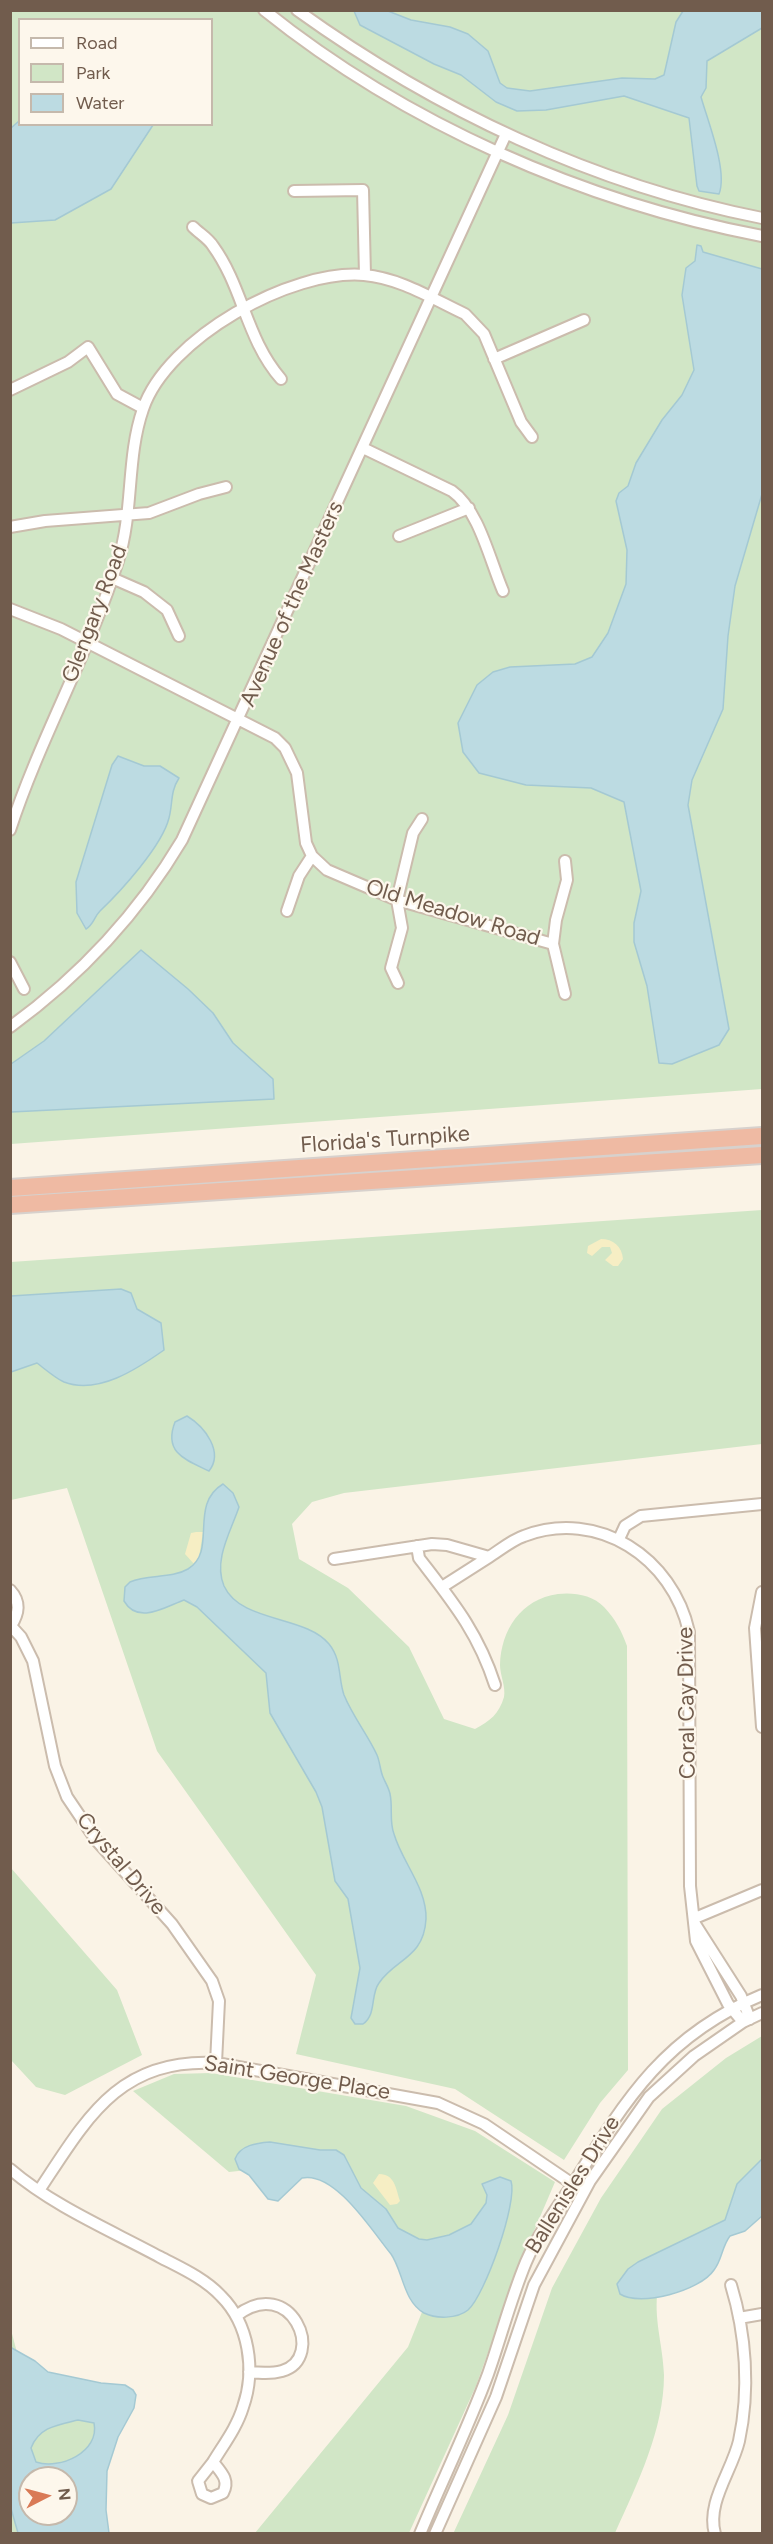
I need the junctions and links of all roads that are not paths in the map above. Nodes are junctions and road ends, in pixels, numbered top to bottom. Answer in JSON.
{"nodes":[{"id":1,"x":264,"y":10,"type":"edge"},
{"id":2,"x":297,"y":10,"type":"edge"},
{"id":3,"x":506,"y":134,"type":"junction"},
{"id":4,"x":498,"y":151,"type":"junction"},
{"id":5,"x":294,"y":191,"type":"dead end"},
{"id":6,"x":762,"y":218,"type":"edge"},
{"id":7,"x":193,"y":227,"type":"dead end"},
{"id":8,"x":762,"y":236,"type":"edge"},
{"id":9,"x":365,"y":275,"type":"junction"},
{"id":10,"x":431,"y":298,"type":"junction"},
{"id":11,"x":244,"y":309,"type":"junction"},
{"id":12,"x":584,"y":320,"type":"dead end"},
{"id":13,"x":494,"y":359,"type":"junction"},
{"id":14,"x":281,"y":378,"type":"dead end"},
{"id":15,"x":10,"y":390,"type":"edge"},
{"id":16,"x":143,"y":408,"type":"junction"},
{"id":17,"x":532,"y":437,"type":"dead end"},
{"id":18,"x":363,"y":448,"type":"junction"},
{"id":19,"x":226,"y":487,"type":"dead end"},
{"id":20,"x":469,"y":507,"type":"junction"},
{"id":21,"x":129,"y":513,"type":"junction"},
{"id":22,"x":10,"y":527,"type":"edge"},
{"id":23,"x":399,"y":536,"type":"dead end"},
{"id":24,"x":111,"y":578,"type":"junction"},
{"id":25,"x":502,"y":591,"type":"dead end"},
{"id":26,"x":10,"y":609,"type":"edge"},
{"id":27,"x":179,"y":636,"type":"dead end"},
{"id":28,"x":86,"y":642,"type":"junction"},
{"id":29,"x":240,"y":718,"type":"junction"},
{"id":30,"x":422,"y":819,"type":"dead end"},
{"id":31,"x":10,"y":830,"type":"edge"},
{"id":32,"x":312,"y":856,"type":"junction"},
{"id":33,"x":565,"y":861,"type":"dead end"},
{"id":34,"x":397,"y":900,"type":"junction"},
{"id":35,"x":286,"y":911,"type":"dead end"},
{"id":36,"x":554,"y":944,"type":"junction"},
{"id":37,"x":10,"y":962,"type":"edge"},
{"id":38,"x":398,"y":983,"type":"dead end"},
{"id":39,"x":24,"y":989,"type":"dead end"},
{"id":40,"x":565,"y":994,"type":"dead end"},
{"id":41,"x":10,"y":1027,"type":"edge"},
{"id":42,"x":762,"y":1136,"type":"edge"},
{"id":43,"x":762,"y":1155,"type":"edge"},
{"id":44,"x":10,"y":1188,"type":"edge"},
{"id":45,"x":10,"y":1205,"type":"edge"},
{"id":46,"x":762,"y":1504,"type":"edge"},
{"id":47,"x":620,"y":1539,"type":"junction"},
{"id":48,"x":417,"y":1546,"type":"junction"},
{"id":49,"x":489,"y":1557,"type":"junction"},
{"id":50,"x":334,"y":1559,"type":"dead end"},
{"id":51,"x":442,"y":1587,"type":"junction"},
{"id":52,"x":10,"y":1590,"type":"edge"},
{"id":53,"x":762,"y":1592,"type":"edge"},
{"id":54,"x":11,"y":1626,"type":"edge"},
{"id":55,"x":495,"y":1685,"type":"dead end"},
{"id":56,"x":762,"y":1727,"type":"edge"},
{"id":57,"x":762,"y":1890,"type":"edge"},
{"id":58,"x":695,"y":1921,"type":"junction"},
{"id":59,"x":762,"y":1995,"type":"edge"},
{"id":60,"x":744,"y":2003,"type":"junction"},
{"id":61,"x":732,"y":2008,"type":"junction"},
{"id":62,"x":762,"y":2013,"type":"edge"},
{"id":63,"x":747,"y":2021,"type":"junction"},
{"id":64,"x":216,"y":2063,"type":"junction"},
{"id":65,"x":10,"y":2169,"type":"edge"},
{"id":66,"x":573,"y":2183,"type":"junction"},
{"id":67,"x":40,"y":2189,"type":"junction"},
{"id":68,"x":584,"y":2193,"type":"junction"},
{"id":69,"x":731,"y":2285,"type":"dead end"},
{"id":70,"x":762,"y":2314,"type":"edge"},
{"id":71,"x":236,"y":2316,"type":"junction"},
{"id":72,"x":740,"y":2318,"type":"junction"},
{"id":73,"x":249,"y":2372,"type":"junction"},
{"id":74,"x":213,"y":2462,"type":"dead end"},
{"id":75,"x":420,"y":2534,"type":"edge"},
{"id":76,"x":435,"y":2534,"type":"edge"},
{"id":77,"x":715,"y":2534,"type":"edge"}],
"edges":[{"from":1,"to":4,"type":"street"},
{"from":2,"to":3,"type":"street"},
{"from":3,"to":4,"type":"street","name":"Avenue of the Masters"},
{"from":3,"to":6,"type":"street"},
{"from":4,"to":8,"type":"street"},
{"from":4,"to":10,"type":"street","name":"Avenue of the Masters"},
{"from":5,"to":9,"type":"street"},
{"from":7,"to":11,"type":"street"},
{"from":9,"to":10,"type":"street","name":"Glengary Road"},
{"from":9,"to":11,"type":"street","name":"Glengary Road"},
{"from":10,"to":13,"type":"street","name":"Glengary Road"},
{"from":10,"to":18,"type":"street","name":"Avenue of the Masters"},
{"from":11,"to":14,"type":"street"},
{"from":11,"to":16,"type":"street","name":"Glengary Road"},
{"from":12,"to":13,"type":"street"},
{"from":13,"to":17,"type":"street","name":"Glengary Road"},
{"from":15,"to":16,"type":"street"},
{"from":16,"to":21,"type":"street","name":"Glengary Road"},
{"from":18,"to":20,"type":"street"},
{"from":18,"to":29,"type":"street","name":"Avenue of the Masters"},
{"from":19,"to":21,"type":"street"},
{"from":20,"to":23,"type":"street"},
{"from":20,"to":25,"type":"street"},
{"from":21,"to":22,"type":"street"},
{"from":21,"to":24,"type":"street","name":"Glengary Road"},
{"from":24,"to":27,"type":"street"},
{"from":24,"to":28,"type":"street","name":"Glengary Road"},
{"from":26,"to":28,"type":"street"},
{"from":28,"to":29,"type":"street"},
{"from":28,"to":31,"type":"street","name":"Glengary Road"},
{"from":29,"to":32,"type":"street"},
{"from":29,"to":41,"type":"street","name":"Avenue of the Masters"},
{"from":30,"to":34,"type":"street"},
{"from":32,"to":34,"type":"street","name":"Old Meadow Road"},
{"from":32,"to":35,"type":"street"},
{"from":33,"to":36,"type":"street"},
{"from":34,"to":36,"type":"street","name":"Old Meadow Road"},
{"from":34,"to":38,"type":"street"},
{"from":36,"to":40,"type":"street"},
{"from":37,"to":39,"type":"street"},
{"from":42,"to":44,"type":"highway","name":"Florida's Turnpike"},
{"from":43,"to":45,"type":"highway","name":"Florida's Turnpike"},
{"from":46,"to":47,"type":"street"},
{"from":47,"to":49,"type":"street","name":"Coral Cay Drive"},
{"from":47,"to":58,"type":"street","name":"Coral Cay Drive"},
{"from":48,"to":49,"type":"street"},
{"from":48,"to":50,"type":"street"},
{"from":48,"to":51,"type":"street"},
{"from":49,"to":51,"type":"street","name":"Coral Cay Drive"},
{"from":51,"to":55,"type":"street"},
{"from":52,"to":54,"type":"street","name":"Crystal Drive"},
{"from":53,"to":56,"type":"street"},
{"from":54,"to":64,"type":"street","name":"Crystal Drive"},
{"from":57,"to":58,"type":"street"},
{"from":58,"to":60,"type":"street","name":"Coral Cay Drive"},
{"from":58,"to":61,"type":"street","name":"Coral Cay Drive"},
{"from":59,"to":60,"type":"street","name":"Ballenisles Drive"},
{"from":60,"to":61,"type":"street","name":"Ballenisles Drive"},
{"from":60,"to":63,"type":"street","name":"Coral Cay Drive"},
{"from":61,"to":63,"type":"street","name":"Coral Cay Drive"},
{"from":61,"to":66,"type":"street","name":"Ballenisles Drive"},
{"from":62,"to":63,"type":"street","name":"Ballenisles Drive"},
{"from":63,"to":68,"type":"street","name":"Ballenisles Drive"},
{"from":64,"to":66,"type":"street","name":"Saint George Place"},
{"from":64,"to":67,"type":"street","name":"Saint George Place"},
{"from":65,"to":67,"type":"street"},
{"from":66,"to":68,"type":"street","name":"Saint George Place"},
{"from":66,"to":75,"type":"street","name":"Ballenisles Drive"},
{"from":67,"to":71,"type":"street"},
{"from":68,"to":76,"type":"street","name":"Ballenisles Drive"},
{"from":69,"to":72,"type":"street"},
{"from":70,"to":72,"type":"street"},
{"from":71,"to":73,"type":"street"},
{"from":71,"to":73,"type":"street"},
{"from":72,"to":77,"type":"street"},
{"from":73,"to":74,"type":"street"}]}
